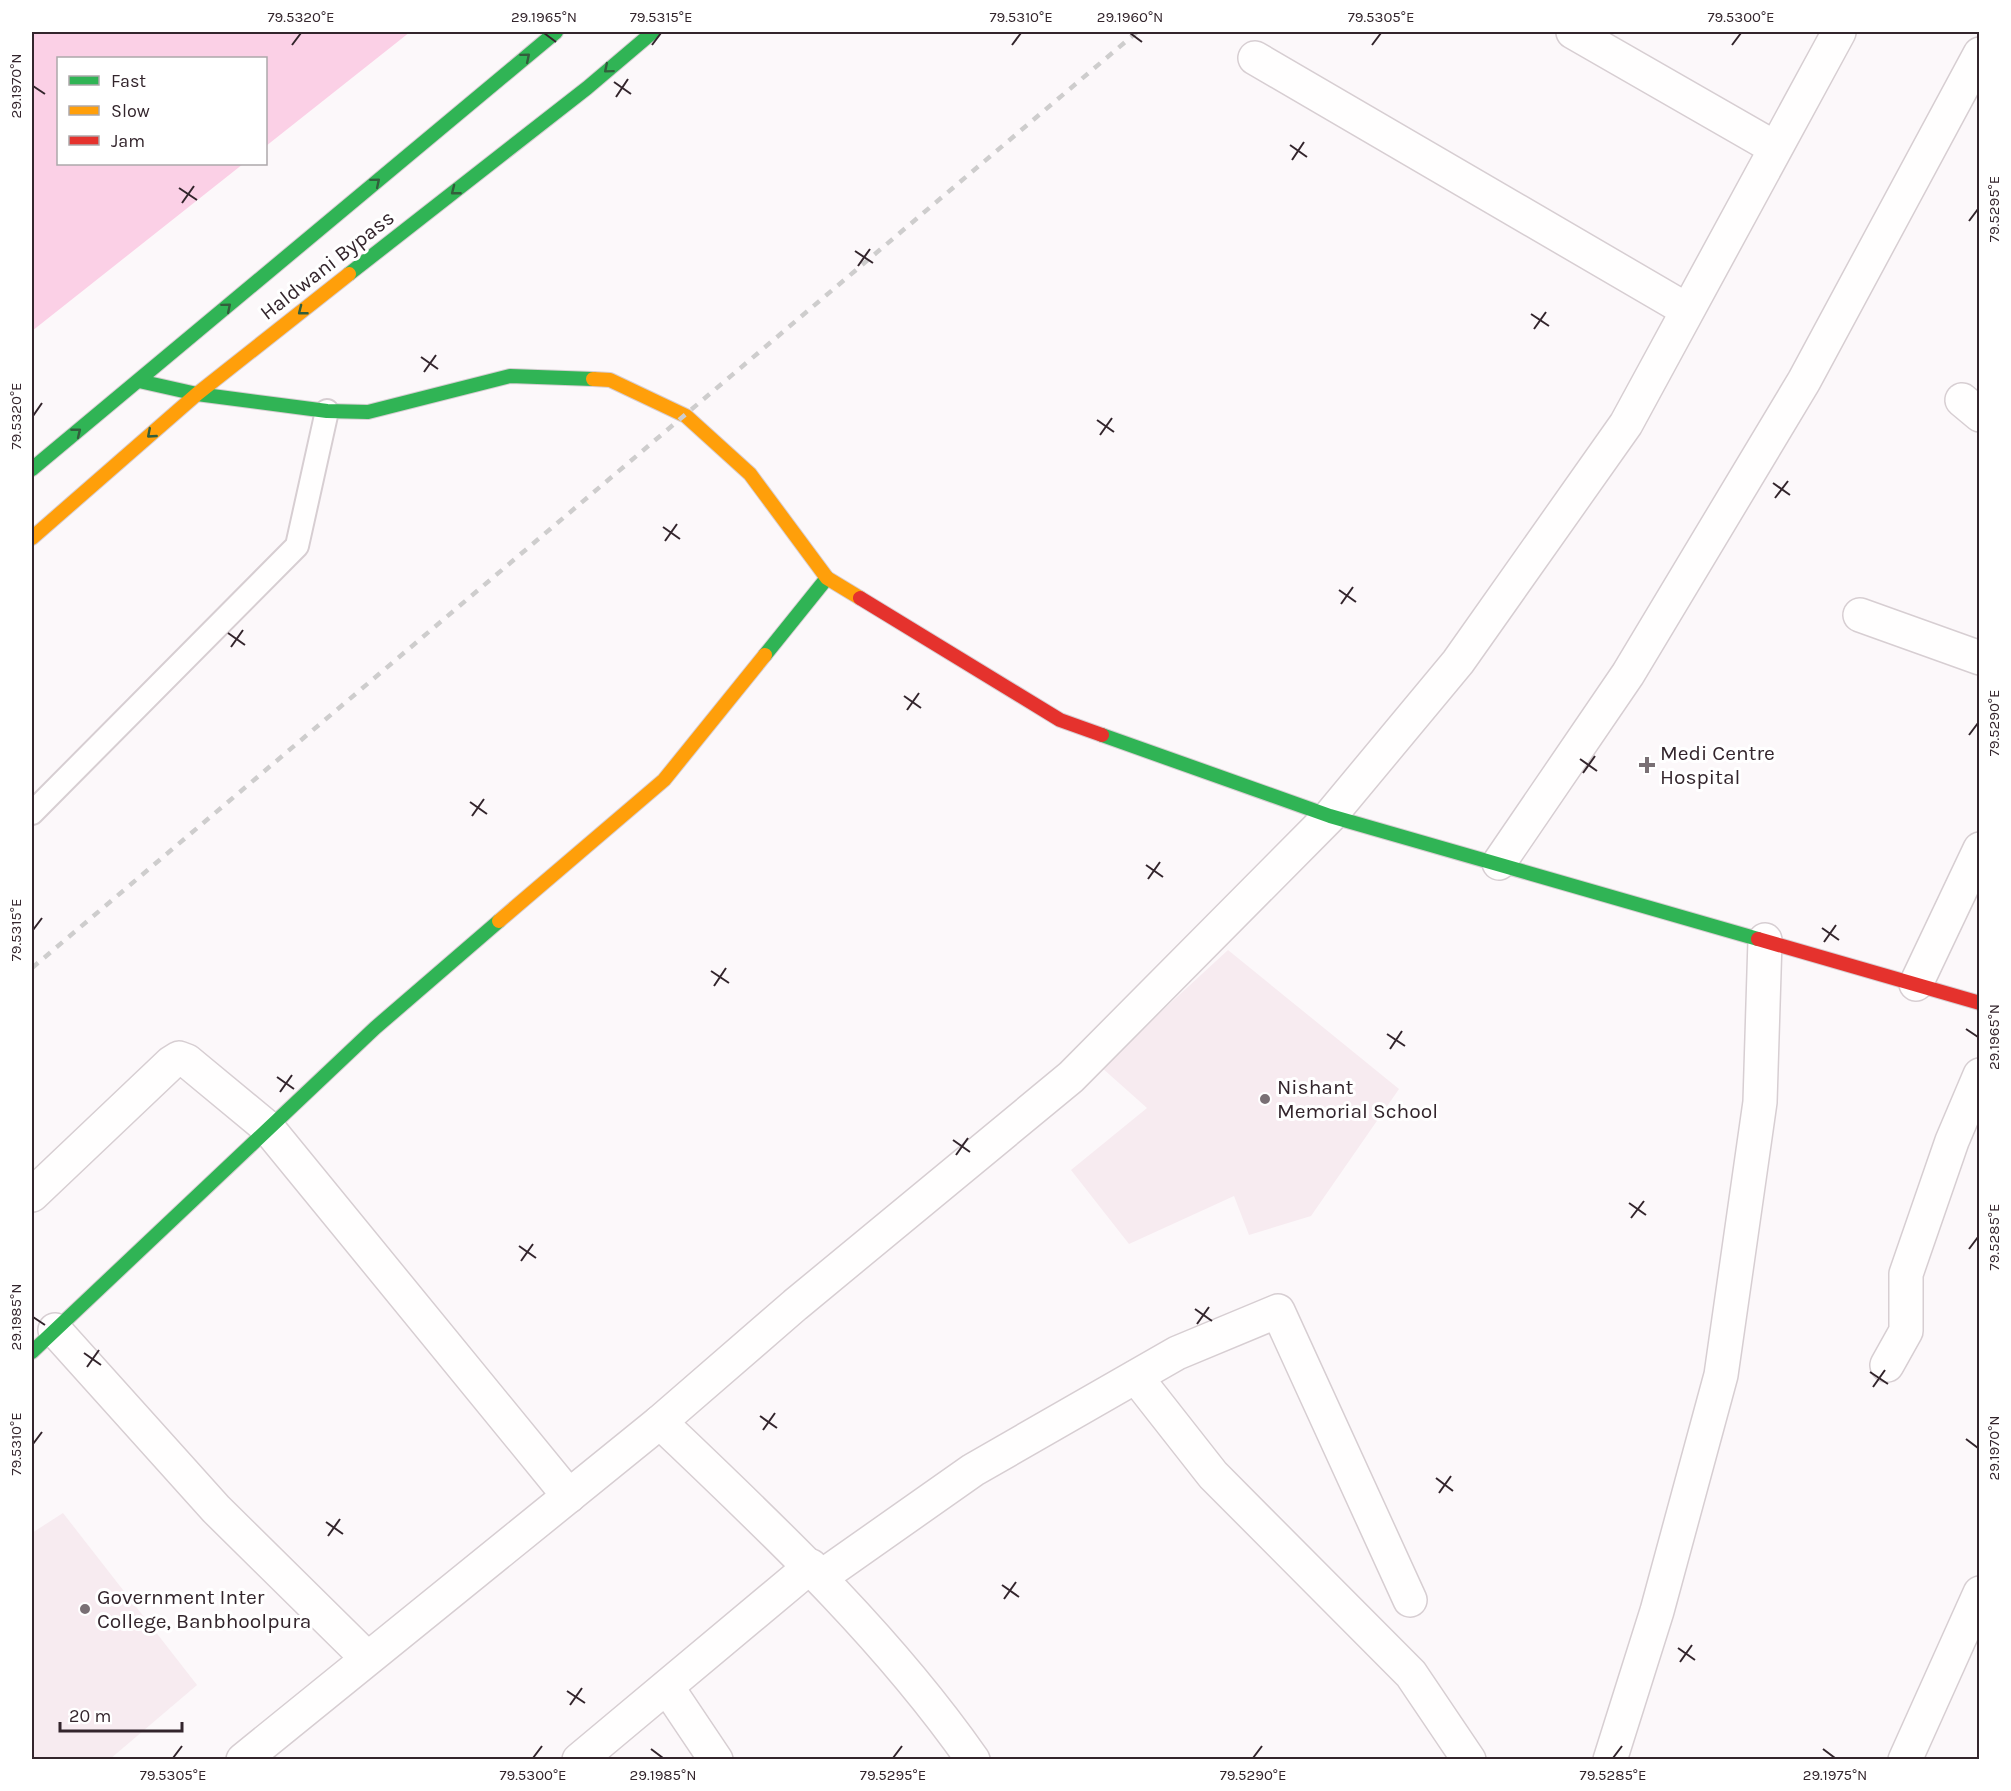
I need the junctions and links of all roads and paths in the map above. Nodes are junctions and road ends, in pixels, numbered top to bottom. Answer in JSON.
{"nodes":[{"id":1,"x":556,"y":32,"type":"edge"},
{"id":2,"x":652,"y":32,"type":"edge"},
{"id":3,"x":1573,"y":32,"type":"edge"},
{"id":4,"x":1839,"y":32,"type":"edge"},
{"id":5,"x":1980,"y":54,"type":"edge"},
{"id":6,"x":1255,"y":58,"type":"dead end"},
{"id":7,"x":1775,"y":148,"type":"junction"},
{"id":8,"x":1687,"y":310,"type":"junction"},
{"id":9,"x":139,"y":381,"type":"junction"},
{"id":10,"x":197,"y":394,"type":"junction"},
{"id":11,"x":327,"y":411,"type":"junction"},
{"id":12,"x":32,"y":469,"type":"edge"},
{"id":13,"x":32,"y":538,"type":"edge"},
{"id":14,"x":827,"y":578,"type":"junction"},
{"id":15,"x":1860,"y":615,"type":"dead end"},
{"id":16,"x":1980,"y":658,"type":"edge"},
{"id":17,"x":32,"y":813,"type":"edge"},
{"id":18,"x":1330,"y":816,"type":"junction"},
{"id":19,"x":1980,"y":849,"type":"edge"},
{"id":20,"x":1499,"y":863,"type":"junction"},
{"id":21,"x":1765,"y":940,"type":"junction"},
{"id":22,"x":1916,"y":984,"type":"junction"},
{"id":23,"x":1980,"y":1003,"type":"edge"},
{"id":24,"x":1980,"y":1075,"type":"edge"},
{"id":25,"x":268,"y":1128,"type":"junction"},
{"id":26,"x":32,"y":1195,"type":"edge"},
{"id":27,"x":43,"y":1341,"type":"edge"},
{"id":28,"x":1887,"y":1365,"type":"dead end"},
{"id":29,"x":1136,"y":1377,"type":"junction"},
{"id":30,"x":660,"y":1422,"type":"junction"},
{"id":31,"x":569,"y":1496,"type":"junction"},
{"id":32,"x":816,"y":1572,"type":"junction"},
{"id":33,"x":1980,"y":1593,"type":"edge"},
{"id":34,"x":1410,"y":1600,"type":"dead end"},
{"id":35,"x":368,"y":1658,"type":"junction"},
{"id":36,"x":667,"y":1687,"type":"junction"},
{"id":37,"x":598,"y":1753,"type":"edge"},
{"id":38,"x":243,"y":1760,"type":"edge"},
{"id":39,"x":716,"y":1760,"type":"edge"},
{"id":40,"x":973,"y":1760,"type":"edge"},
{"id":41,"x":1469,"y":1760,"type":"edge"},
{"id":42,"x":1610,"y":1760,"type":"edge"},
{"id":43,"x":1905,"y":1760,"type":"edge"}],
"edges":[{"from":9,"to":1,"type":"street","name":"Haldwani Bypass","one_way":true},
{"from":2,"to":10,"type":"street","name":"Haldwani Bypass","one_way":true},
{"from":3,"to":7,"type":"street"},
{"from":4,"to":7,"type":"street"},
{"from":5,"to":20,"type":"street"},
{"from":6,"to":8,"type":"street"},
{"from":7,"to":8,"type":"street"},
{"from":8,"to":18,"type":"street"},
{"from":9,"to":10,"type":"street"},
{"from":12,"to":9,"type":"street","name":"Haldwani Bypass","one_way":true},
{"from":10,"to":11,"type":"street"},
{"from":10,"to":13,"type":"street","name":"Haldwani Bypass","one_way":true},
{"from":11,"to":14,"type":"street"},
{"from":11,"to":17,"type":"lane"},
{"from":14,"to":18,"type":"street"},
{"from":14,"to":25,"type":"street"},
{"from":15,"to":16,"type":"street"},
{"from":18,"to":20,"type":"street"},
{"from":18,"to":30,"type":"street"},
{"from":19,"to":22,"type":"street"},
{"from":20,"to":21,"type":"street"},
{"from":21,"to":22,"type":"street"},
{"from":21,"to":42,"type":"street"},
{"from":22,"to":23,"type":"street"},
{"from":24,"to":28,"type":"street"},
{"from":25,"to":26,"type":"street"},
{"from":25,"to":27,"type":"street"},
{"from":25,"to":31,"type":"street"},
{"from":27,"to":35,"type":"street"},
{"from":29,"to":32,"type":"street"},
{"from":29,"to":34,"type":"street"},
{"from":29,"to":41,"type":"street"},
{"from":30,"to":31,"type":"street"},
{"from":30,"to":32,"type":"street"},
{"from":31,"to":35,"type":"street"},
{"from":32,"to":36,"type":"street"},
{"from":32,"to":40,"type":"street"},
{"from":33,"to":43,"type":"street"},
{"from":35,"to":38,"type":"street"},
{"from":36,"to":37,"type":"street"},
{"from":36,"to":39,"type":"street"}]}
